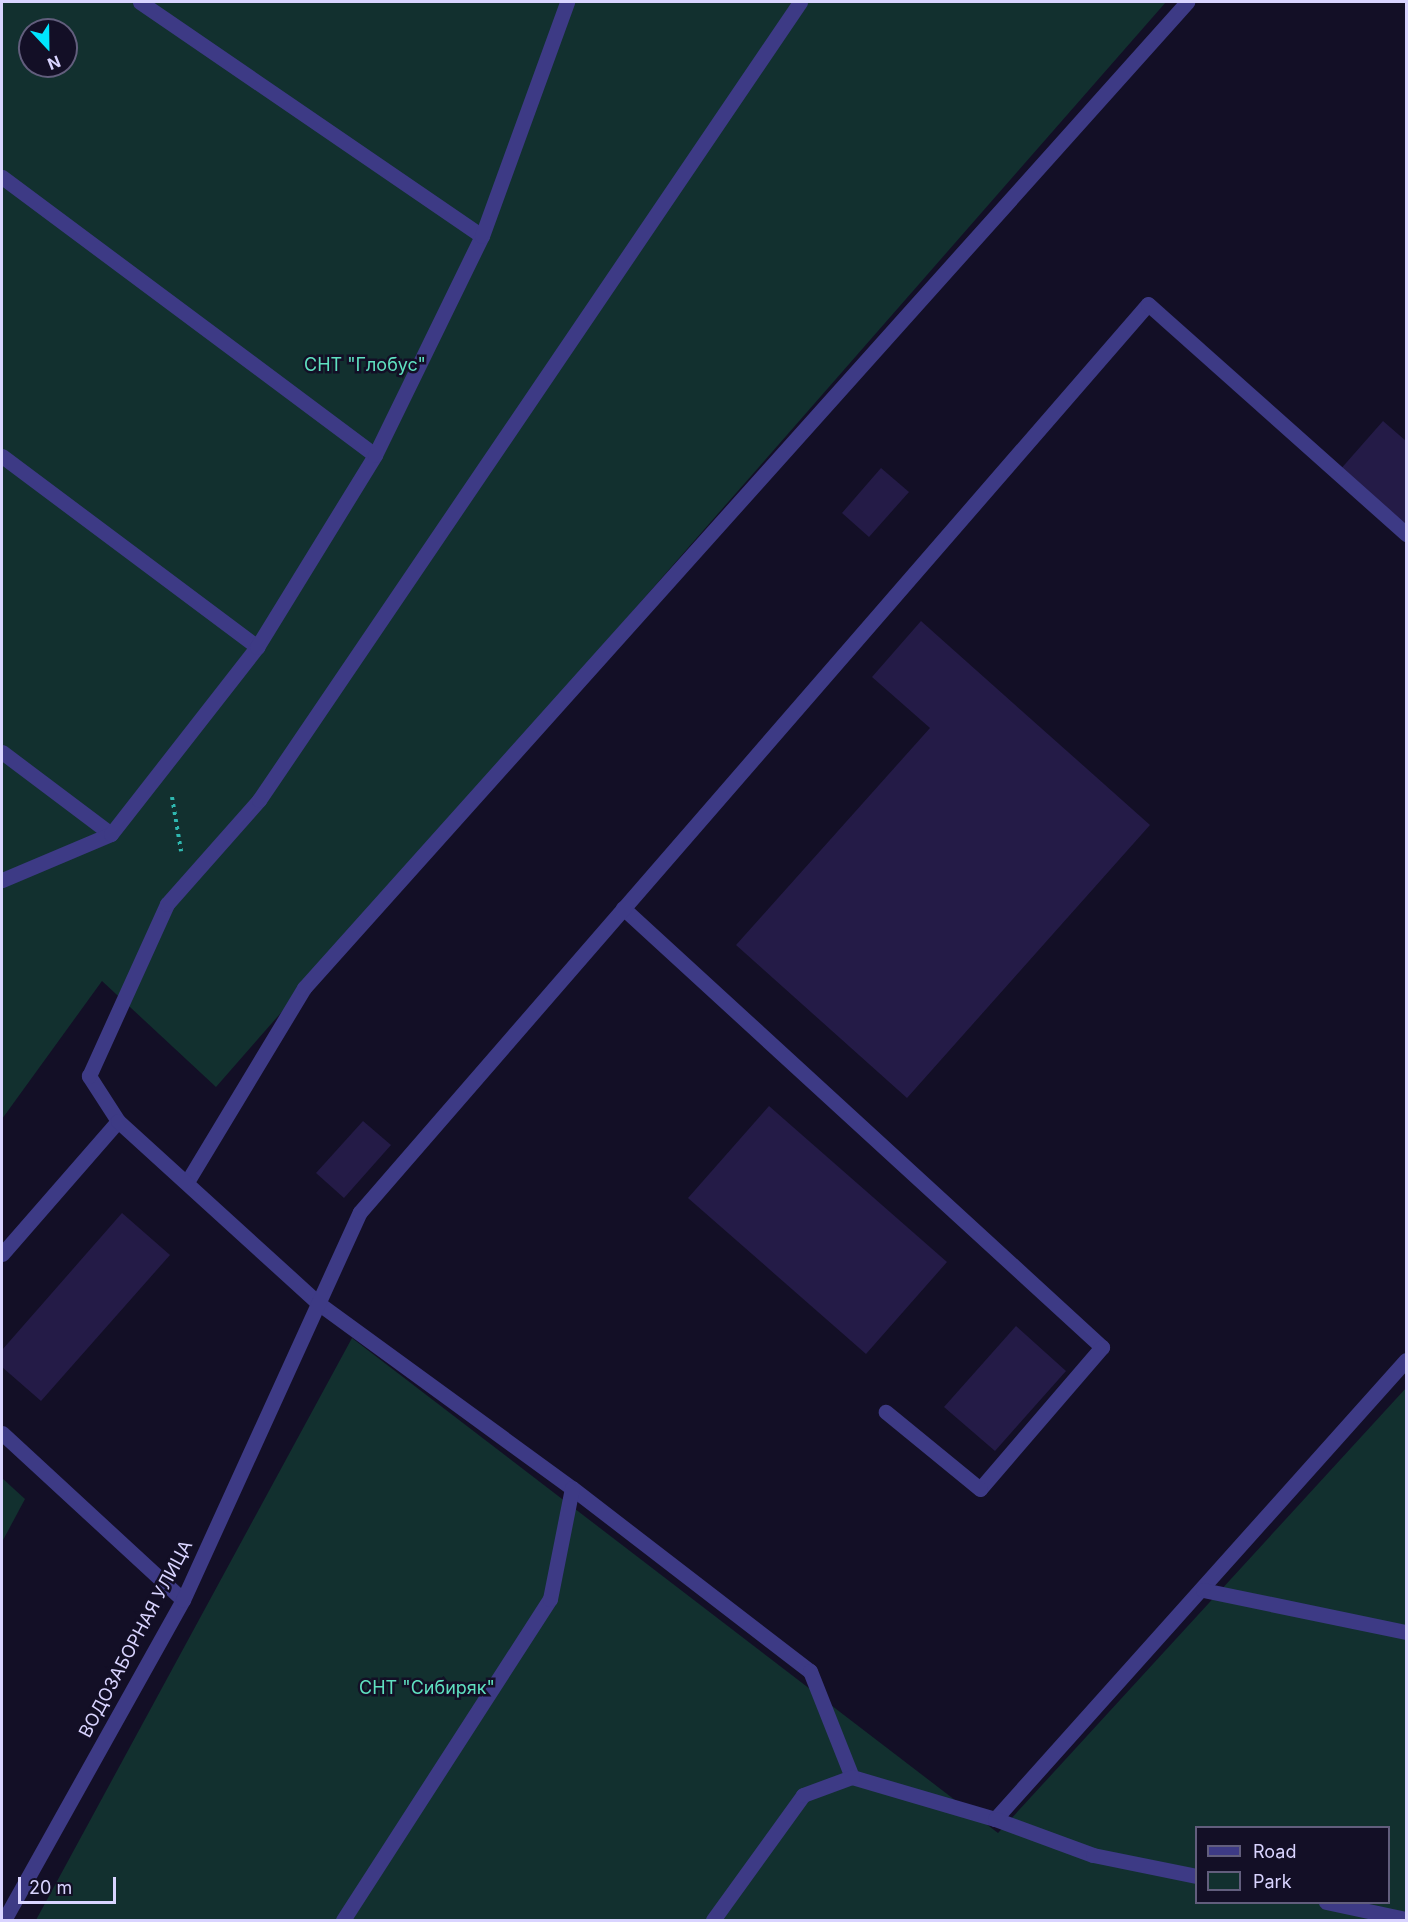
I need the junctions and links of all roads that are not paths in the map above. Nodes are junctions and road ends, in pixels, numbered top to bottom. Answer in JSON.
{"nodes":[{"id":1,"x":140,"y":2,"type":"edge"},
{"id":2,"x":567,"y":2,"type":"edge"},
{"id":3,"x":800,"y":2,"type":"edge"},
{"id":4,"x":1187,"y":2,"type":"edge"},
{"id":5,"x":2,"y":177,"type":"edge"},
{"id":6,"x":482,"y":236,"type":"junction"},
{"id":7,"x":375,"y":455,"type":"junction"},
{"id":8,"x":2,"y":456,"type":"edge"},
{"id":9,"x":1407,"y":534,"type":"edge"},
{"id":10,"x":257,"y":647,"type":"junction"},
{"id":11,"x":2,"y":752,"type":"edge"},
{"id":12,"x":111,"y":834,"type":"junction"},
{"id":13,"x":2,"y":880,"type":"edge"},
{"id":14,"x":623,"y":908,"type":"junction"},
{"id":15,"x":118,"y":1121,"type":"junction"},
{"id":16,"x":187,"y":1182,"type":"junction"},
{"id":17,"x":2,"y":1254,"type":"edge"},
{"id":18,"x":318,"y":1303,"type":"junction"},
{"id":19,"x":1407,"y":1360,"type":"edge"},
{"id":20,"x":886,"y":1412,"type":"dead end"},
{"id":21,"x":2,"y":1433,"type":"edge"},
{"id":22,"x":572,"y":1488,"type":"junction"},
{"id":23,"x":1203,"y":1590,"type":"junction"},
{"id":24,"x":183,"y":1600,"type":"junction"},
{"id":25,"x":1407,"y":1632,"type":"edge"},
{"id":26,"x":852,"y":1777,"type":"junction"},
{"id":27,"x":995,"y":1819,"type":"junction"},
{"id":28,"x":1195,"y":1876,"type":"edge"},
{"id":29,"x":7,"y":1902,"type":"edge"},
{"id":30,"x":1336,"y":1904,"type":"edge"},
{"id":31,"x":1407,"y":1919,"type":"edge"},
{"id":32,"x":4,"y":1920,"type":"edge"},
{"id":33,"x":342,"y":1920,"type":"edge"},
{"id":34,"x":713,"y":1920,"type":"edge"}],
"edges":[{"from":1,"to":6,"type":"lane"},
{"from":2,"to":6,"type":"lane"},
{"from":3,"to":15,"type":"lane"},
{"from":4,"to":16,"type":"lane"},
{"from":5,"to":7,"type":"lane"},
{"from":6,"to":7,"type":"lane"},
{"from":7,"to":10,"type":"lane"},
{"from":8,"to":10,"type":"lane"},
{"from":9,"to":14,"type":"lane","name":"ВОДОЗАБОРНАЯ УЛИЦА"},
{"from":10,"to":12,"type":"lane"},
{"from":11,"to":12,"type":"lane"},
{"from":12,"to":13,"type":"lane"},
{"from":14,"to":18,"type":"lane","name":"ВОДОЗАБОРНАЯ УЛИЦА"},
{"from":14,"to":20,"type":"lane"},
{"from":15,"to":16,"type":"lane"},
{"from":15,"to":17,"type":"lane"},
{"from":16,"to":18,"type":"lane"},
{"from":18,"to":22,"type":"lane"},
{"from":18,"to":24,"type":"lane","name":"ВОДОЗАБОРНАЯ УЛИЦА"},
{"from":19,"to":23,"type":"lane"},
{"from":21,"to":24,"type":"lane"},
{"from":22,"to":26,"type":"lane"},
{"from":22,"to":33,"type":"lane"},
{"from":23,"to":25,"type":"lane"},
{"from":23,"to":27,"type":"lane"},
{"from":24,"to":29,"type":"lane","name":"ВОДОЗАБОРНАЯ УЛИЦА"},
{"from":26,"to":27,"type":"lane"},
{"from":26,"to":34,"type":"lane"},
{"from":27,"to":28,"type":"lane"},
{"from":29,"to":32,"type":"lane","name":"ВОДОЗАБОРНАЯ УЛИЦА"},
{"from":30,"to":31,"type":"lane"}]}
